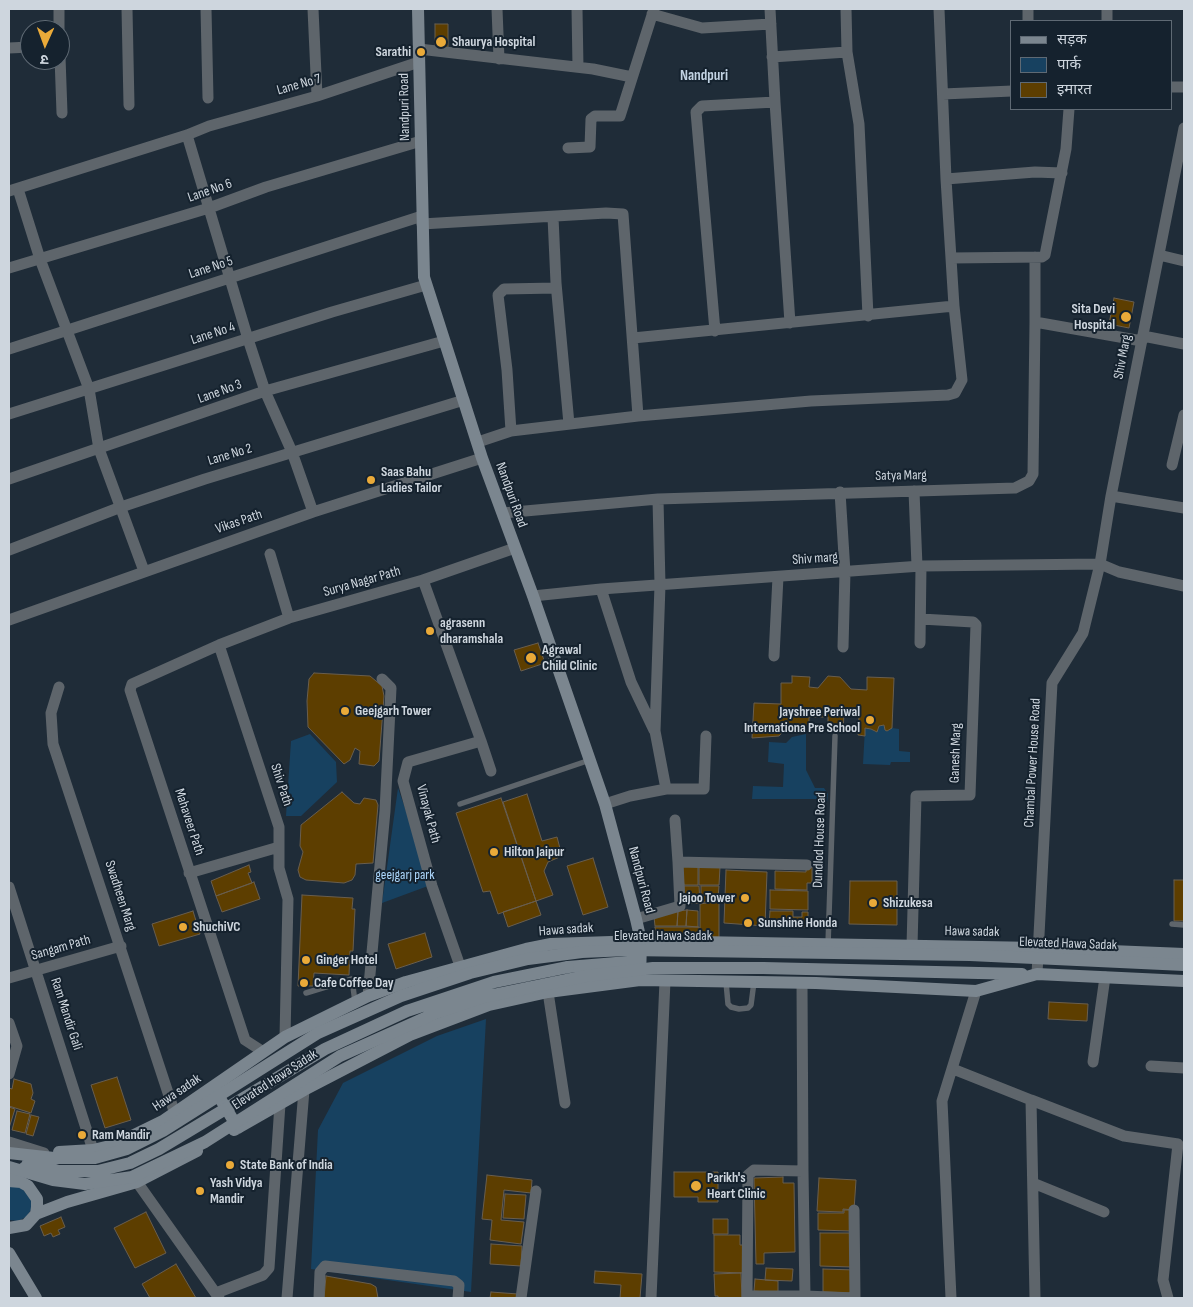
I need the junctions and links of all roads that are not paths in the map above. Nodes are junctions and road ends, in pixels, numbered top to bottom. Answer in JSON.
{"nodes":[{"id":1,"x":128,"y":9,"type":"edge"},
{"id":2,"x":206,"y":9,"type":"edge"},
{"id":3,"x":313,"y":9,"type":"edge"},
{"id":4,"x":418,"y":9,"type":"edge"},
{"id":5,"x":497,"y":9,"type":"edge"},
{"id":6,"x":577,"y":9,"type":"edge"},
{"id":7,"x":770,"y":9,"type":"edge"},
{"id":8,"x":846,"y":9,"type":"edge"},
{"id":9,"x":939,"y":9,"type":"edge"},
{"id":10,"x":653,"y":11,"type":"edge"},
{"id":11,"x":771,"y":24,"type":"junction"},
{"id":12,"x":419,"y":49,"type":"junction"},
{"id":13,"x":847,"y":52,"type":"junction"},
{"id":14,"x":772,"y":57,"type":"junction"},
{"id":15,"x":499,"y":60,"type":"junction"},
{"id":16,"x":419,"y":62,"type":"junction"},
{"id":17,"x":578,"y":67,"type":"junction"},
{"id":18,"x":60,"y":70,"type":"edge"},
{"id":19,"x":632,"y":77,"type":"junction"},
{"id":20,"x":1010,"y":91,"type":"edge"},
{"id":21,"x":943,"y":94,"type":"junction"},
{"id":22,"x":317,"y":96,"type":"junction"},
{"id":23,"x":208,"y":98,"type":"dead end"},
{"id":24,"x":775,"y":102,"type":"junction"},
{"id":25,"x":129,"y":105,"type":"dead end"},
{"id":26,"x":1069,"y":110,"type":"edge"},
{"id":27,"x":62,"y":113,"type":"dead end"},
{"id":28,"x":1184,"y":128,"type":"edge"},
{"id":29,"x":187,"y":135,"type":"junction"},
{"id":30,"x":421,"y":141,"type":"junction"},
{"id":31,"x":568,"y":148,"type":"dead end"},
{"id":32,"x":1180,"y":173,"type":"edge"},
{"id":33,"x":1062,"y":174,"type":"junction"},
{"id":34,"x":946,"y":179,"type":"junction"},
{"id":35,"x":13,"y":190,"type":"edge"},
{"id":36,"x":209,"y":208,"type":"junction"},
{"id":37,"x":553,"y":217,"type":"junction"},
{"id":38,"x":422,"y":220,"type":"junction"},
{"id":39,"x":1159,"y":255,"type":"junction"},
{"id":40,"x":1034,"y":257,"type":"junction"},
{"id":41,"x":951,"y":258,"type":"junction"},
{"id":42,"x":40,"y":259,"type":"junction"},
{"id":43,"x":1184,"y":261,"type":"edge"},
{"id":44,"x":9,"y":268,"type":"edge"},
{"id":45,"x":229,"y":278,"type":"junction"},
{"id":46,"x":426,"y":286,"type":"junction"},
{"id":47,"x":556,"y":288,"type":"junction"},
{"id":48,"x":954,"y":306,"type":"junction"},
{"id":49,"x":868,"y":316,"type":"junction"},
{"id":50,"x":1035,"y":322,"type":"junction"},
{"id":51,"x":790,"y":323,"type":"junction"},
{"id":52,"x":65,"y":330,"type":"junction"},
{"id":53,"x":715,"y":331,"type":"junction"},
{"id":54,"x":633,"y":338,"type":"junction"},
{"id":55,"x":1142,"y":338,"type":"junction"},
{"id":56,"x":248,"y":339,"type":"junction"},
{"id":57,"x":444,"y":341,"type":"junction"},
{"id":58,"x":1184,"y":344,"type":"edge"},
{"id":59,"x":9,"y":349,"type":"edge"},
{"id":60,"x":89,"y":390,"type":"junction"},
{"id":61,"x":265,"y":391,"type":"junction"},
{"id":62,"x":464,"y":400,"type":"junction"},
{"id":63,"x":9,"y":414,"type":"edge"},
{"id":64,"x":1184,"y":415,"type":"edge"},
{"id":65,"x":638,"y":416,"type":"junction"},
{"id":66,"x":570,"y":424,"type":"junction"},
{"id":67,"x":511,"y":431,"type":"junction"},
{"id":68,"x":478,"y":442,"type":"junction"},
{"id":69,"x":99,"y":449,"type":"junction"},
{"id":70,"x":292,"y":452,"type":"junction"},
{"id":71,"x":482,"y":458,"type":"junction"},
{"id":72,"x":1172,"y":465,"type":"dead end"},
{"id":73,"x":9,"y":479,"type":"edge"},
{"id":74,"x":914,"y":491,"type":"junction"},
{"id":75,"x":840,"y":492,"type":"junction"},
{"id":76,"x":1111,"y":496,"type":"junction"},
{"id":77,"x":658,"y":499,"type":"junction"},
{"id":78,"x":121,"y":507,"type":"junction"},
{"id":79,"x":1184,"y":508,"type":"edge"},
{"id":80,"x":313,"y":512,"type":"junction"},
{"id":81,"x":503,"y":513,"type":"junction"},
{"id":82,"x":515,"y":548,"type":"junction"},
{"id":83,"x":9,"y":550,"type":"edge"},
{"id":84,"x":270,"y":554,"type":"dead end"},
{"id":85,"x":1100,"y":564,"type":"junction"},
{"id":86,"x":919,"y":566,"type":"junction"},
{"id":87,"x":144,"y":571,"type":"junction"},
{"id":88,"x":845,"y":572,"type":"junction"},
{"id":89,"x":778,"y":577,"type":"junction"},
{"id":90,"x":423,"y":580,"type":"junction"},
{"id":91,"x":660,"y":584,"type":"junction"},
{"id":92,"x":1184,"y":586,"type":"edge"},
{"id":93,"x":601,"y":589,"type":"junction"},
{"id":94,"x":533,"y":596,"type":"junction"},
{"id":95,"x":289,"y":618,"type":"junction"},
{"id":96,"x":921,"y":619,"type":"junction"},
{"id":97,"x":9,"y":620,"type":"edge"},
{"id":98,"x":920,"y":643,"type":"dead end"},
{"id":99,"x":219,"y":645,"type":"junction"},
{"id":100,"x":843,"y":647,"type":"dead end"},
{"id":101,"x":774,"y":656,"type":"dead end"},
{"id":102,"x":382,"y":679,"type":"dead end"},
{"id":103,"x":59,"y":687,"type":"dead end"},
{"id":104,"x":655,"y":731,"type":"junction"},
{"id":105,"x":706,"y":736,"type":"dead end"},
{"id":106,"x":835,"y":736,"type":"dead end"},
{"id":107,"x":481,"y":741,"type":"junction"},
{"id":108,"x":590,"y":760,"type":"junction"},
{"id":109,"x":491,"y":770,"type":"dead end"},
{"id":110,"x":666,"y":790,"type":"junction"},
{"id":111,"x":460,"y":804,"type":"dead end"},
{"id":112,"x":605,"y":804,"type":"junction"},
{"id":113,"x":675,"y":820,"type":"dead end"},
{"id":114,"x":279,"y":847,"type":"junction"},
{"id":115,"x":678,"y":862,"type":"junction"},
{"id":116,"x":807,"y":865,"type":"dead end"},
{"id":117,"x":189,"y":873,"type":"junction"},
{"id":118,"x":9,"y":887,"type":"edge"},
{"id":119,"x":636,"y":919,"type":"junction"},
{"id":120,"x":1172,"y":924,"type":"dead end"},
{"id":121,"x":1184,"y":925,"type":"edge"},
{"id":122,"x":641,"y":941,"type":"junction"},
{"id":123,"x":828,"y":945,"type":"junction"},
{"id":124,"x":120,"y":946,"type":"junction"},
{"id":125,"x":912,"y":946,"type":"junction"},
{"id":126,"x":1038,"y":948,"type":"junction"},
{"id":127,"x":1184,"y":954,"type":"edge"},
{"id":128,"x":640,"y":961,"type":"junction"},
{"id":129,"x":1184,"y":964,"type":"edge"},
{"id":130,"x":460,"y":966,"type":"junction"},
{"id":131,"x":36,"y":970,"type":"junction"},
{"id":132,"x":1037,"y":974,"type":"junction"},
{"id":133,"x":1105,"y":977,"type":"junction"},
{"id":134,"x":9,"y":978,"type":"edge"},
{"id":135,"x":640,"y":980,"type":"junction"},
{"id":136,"x":665,"y":981,"type":"junction"},
{"id":137,"x":1184,"y":981,"type":"edge"},
{"id":138,"x":726,"y":982,"type":"junction"},
{"id":139,"x":754,"y":982,"type":"junction"},
{"id":140,"x":802,"y":983,"type":"junction"},
{"id":141,"x":976,"y":991,"type":"junction"},
{"id":142,"x":548,"y":992,"type":"junction"},
{"id":143,"x":306,"y":993,"type":"dead end"},
{"id":144,"x":368,"y":996,"type":"junction"},
{"id":145,"x":355,"y":1002,"type":"junction"},
{"id":146,"x":9,"y":1023,"type":"edge"},
{"id":147,"x":285,"y":1036,"type":"junction"},
{"id":148,"x":262,"y":1051,"type":"junction"},
{"id":149,"x":1093,"y":1062,"type":"dead end"},
{"id":150,"x":1151,"y":1066,"type":"dead end"},
{"id":151,"x":1184,"y":1068,"type":"edge"},
{"id":152,"x":953,"y":1069,"type":"junction"},
{"id":153,"x":9,"y":1074,"type":"edge"},
{"id":154,"x":213,"y":1086,"type":"junction"},
{"id":155,"x":304,"y":1090,"type":"junction"},
{"id":156,"x":1031,"y":1100,"type":"junction"},
{"id":157,"x":565,"y":1103,"type":"dead end"},
{"id":158,"x":280,"y":1104,"type":"junction"},
{"id":159,"x":175,"y":1114,"type":"junction"},
{"id":160,"x":238,"y":1128,"type":"junction"},
{"id":161,"x":9,"y":1142,"type":"edge"},
{"id":162,"x":1181,"y":1145,"type":"edge"},
{"id":163,"x":94,"y":1150,"type":"junction"},
{"id":164,"x":44,"y":1153,"type":"junction"},
{"id":165,"x":9,"y":1154,"type":"edge"},
{"id":166,"x":803,"y":1171,"type":"junction"},
{"id":167,"x":10,"y":1176,"type":"edge"},
{"id":168,"x":138,"y":1182,"type":"junction"},
{"id":169,"x":1032,"y":1183,"type":"junction"},
{"id":170,"x":536,"y":1191,"type":"dead end"},
{"id":171,"x":854,"y":1210,"type":"dead end"},
{"id":172,"x":1104,"y":1212,"type":"dead end"},
{"id":173,"x":36,"y":1214,"type":"junction"},
{"id":174,"x":9,"y":1228,"type":"edge"},
{"id":175,"x":9,"y":1253,"type":"edge"},
{"id":176,"x":218,"y":1296,"type":"edge"},
{"id":177,"x":805,"y":1296,"type":"junction"},
{"id":178,"x":748,"y":1297,"type":"edge"},
{"id":179,"x":855,"y":1297,"type":"edge"},
{"id":180,"x":36,"y":1298,"type":"edge"},
{"id":181,"x":290,"y":1298,"type":"edge"},
{"id":182,"x":319,"y":1298,"type":"edge"},
{"id":183,"x":458,"y":1298,"type":"edge"},
{"id":184,"x":522,"y":1298,"type":"edge"},
{"id":185,"x":652,"y":1298,"type":"edge"},
{"id":186,"x":951,"y":1298,"type":"edge"},
{"id":187,"x":1035,"y":1298,"type":"edge"},
{"id":188,"x":1168,"y":1298,"type":"edge"}],
"edges":[{"from":1,"to":25,"type":"street"},
{"from":2,"to":23,"type":"street"},
{"from":3,"to":22,"type":"street"},
{"from":4,"to":12,"type":"main road","name":"Nandpuri Road"},
{"from":5,"to":15,"type":"street"},
{"from":6,"to":17,"type":"street"},
{"from":7,"to":11,"type":"street"},
{"from":8,"to":13,"type":"street"},
{"from":9,"to":21,"type":"street"},
{"from":10,"to":11,"type":"street"},
{"from":10,"to":19,"type":"street"},
{"from":11,"to":14,"type":"street"},
{"from":12,"to":15,"type":"street"},
{"from":12,"to":16,"type":"main road","name":"Nandpuri Road"},
{"from":13,"to":14,"type":"street"},
{"from":13,"to":49,"type":"street"},
{"from":14,"to":24,"type":"street"},
{"from":15,"to":17,"type":"street"},
{"from":16,"to":22,"type":"street","name":"Lane No 7"},
{"from":16,"to":30,"type":"main road","name":"Nandpuri Road"},
{"from":17,"to":19,"type":"street"},
{"from":18,"to":27,"type":"street"},
{"from":19,"to":31,"type":"street"},
{"from":20,"to":21,"type":"street"},
{"from":21,"to":34,"type":"street"},
{"from":22,"to":29,"type":"street","name":"Lane No 7"},
{"from":24,"to":51,"type":"street"},
{"from":24,"to":53,"type":"street"},
{"from":26,"to":33,"type":"street"},
{"from":28,"to":32,"type":"street","name":"Shiv Marg"},
{"from":29,"to":35,"type":"street","name":"Lane No 7"},
{"from":29,"to":36,"type":"street"},
{"from":30,"to":36,"type":"street","name":"Lane No 6"},
{"from":30,"to":38,"type":"main road","name":"Nandpuri Road"},
{"from":32,"to":39,"type":"street","name":"Shiv Marg"},
{"from":33,"to":34,"type":"street"},
{"from":33,"to":40,"type":"street"},
{"from":34,"to":41,"type":"street"},
{"from":35,"to":42,"type":"street"},
{"from":36,"to":42,"type":"street","name":"Lane No 6"},
{"from":36,"to":45,"type":"street"},
{"from":37,"to":38,"type":"street","name":"Lane No 5"},
{"from":37,"to":47,"type":"street"},
{"from":37,"to":54,"type":"street","name":"Lane No 5"},
{"from":38,"to":45,"type":"street","name":"Lane No 5"},
{"from":38,"to":46,"type":"main road","name":"Nandpuri Road"},
{"from":39,"to":43,"type":"street"},
{"from":39,"to":55,"type":"street","name":"Shiv Marg"},
{"from":40,"to":41,"type":"street"},
{"from":40,"to":50,"type":"street"},
{"from":41,"to":48,"type":"street"},
{"from":42,"to":44,"type":"street","name":"Lane No 6"},
{"from":42,"to":52,"type":"street"},
{"from":45,"to":52,"type":"street","name":"Lane No 5"},
{"from":45,"to":56,"type":"street"},
{"from":46,"to":56,"type":"street","name":"Lane No 4"},
{"from":46,"to":57,"type":"main road","name":"Nandpuri Road"},
{"from":47,"to":66,"type":"street"},
{"from":47,"to":67,"type":"street"},
{"from":48,"to":49,"type":"street"},
{"from":48,"to":65,"type":"street"},
{"from":49,"to":51,"type":"street"},
{"from":50,"to":55,"type":"street"},
{"from":50,"to":74,"type":"street","name":"Satya Marg"},
{"from":51,"to":53,"type":"street"},
{"from":52,"to":59,"type":"street","name":"Lane No 5"},
{"from":52,"to":60,"type":"street"},
{"from":53,"to":54,"type":"street"},
{"from":54,"to":65,"type":"street"},
{"from":55,"to":58,"type":"street"},
{"from":55,"to":76,"type":"street","name":"Shiv Marg"},
{"from":56,"to":60,"type":"street","name":"Lane No 4"},
{"from":56,"to":61,"type":"street"},
{"from":57,"to":61,"type":"street","name":"Lane No 3"},
{"from":57,"to":62,"type":"main road","name":"Nandpuri Road"},
{"from":60,"to":63,"type":"street","name":"Lane No 4"},
{"from":60,"to":69,"type":"street"},
{"from":61,"to":69,"type":"street","name":"Lane No 3"},
{"from":61,"to":70,"type":"street"},
{"from":62,"to":68,"type":"main road","name":"Nandpuri Road"},
{"from":62,"to":70,"type":"street","name":"Lane No 2"},
{"from":64,"to":72,"type":"street"},
{"from":65,"to":66,"type":"street"},
{"from":66,"to":67,"type":"street"},
{"from":67,"to":68,"type":"street"},
{"from":68,"to":71,"type":"main road","name":"Nandpuri Road"},
{"from":69,"to":73,"type":"street","name":"Lane No 3"},
{"from":69,"to":78,"type":"street"},
{"from":70,"to":78,"type":"street","name":"Lane No 2"},
{"from":70,"to":80,"type":"street"},
{"from":71,"to":80,"type":"street","name":"Vikas Path"},
{"from":71,"to":81,"type":"main road","name":"Nandpuri Road"},
{"from":74,"to":75,"type":"street","name":"Satya Marg"},
{"from":74,"to":86,"type":"street"},
{"from":75,"to":77,"type":"street","name":"Satya Marg"},
{"from":75,"to":88,"type":"street"},
{"from":76,"to":79,"type":"street"},
{"from":76,"to":85,"type":"street","name":"Shiv Marg"},
{"from":77,"to":81,"type":"street","name":"Satya Marg"},
{"from":77,"to":91,"type":"street"},
{"from":78,"to":83,"type":"street","name":"Lane No 2"},
{"from":78,"to":87,"type":"street"},
{"from":80,"to":87,"type":"street","name":"Vikas Path"},
{"from":81,"to":82,"type":"main road","name":"Nandpuri Road"},
{"from":82,"to":90,"type":"street","name":"Surya Nagar Path"},
{"from":82,"to":94,"type":"main road","name":"Nandpuri Road"},
{"from":84,"to":95,"type":"street"},
{"from":85,"to":86,"type":"street","name":"Shiv marg"},
{"from":85,"to":92,"type":"street"},
{"from":85,"to":126,"type":"street","name":"Chambal Power House Road"},
{"from":86,"to":88,"type":"street","name":"Shiv marg"},
{"from":86,"to":96,"type":"street"},
{"from":87,"to":97,"type":"street","name":"Vikas Path"},
{"from":88,"to":89,"type":"street","name":"Shiv marg"},
{"from":88,"to":100,"type":"street"},
{"from":89,"to":91,"type":"street","name":"Shiv marg"},
{"from":89,"to":101,"type":"street"},
{"from":90,"to":95,"type":"street","name":"Surya Nagar Path"},
{"from":90,"to":107,"type":"street"},
{"from":91,"to":93,"type":"street","name":"Shiv marg"},
{"from":91,"to":104,"type":"street"},
{"from":93,"to":94,"type":"street","name":"Shiv marg"},
{"from":93,"to":104,"type":"street"},
{"from":94,"to":108,"type":"main road","name":"Nandpuri Road"},
{"from":95,"to":99,"type":"street","name":"Surya Nagar Path"},
{"from":96,"to":98,"type":"street"},
{"from":96,"to":125,"type":"street","name":"Ganesh Marg"},
{"from":99,"to":114,"type":"street","name":"Shiv Path"},
{"from":99,"to":117,"type":"street","name":"Mahaveer Path"},
{"from":102,"to":144,"type":"street"},
{"from":103,"to":124,"type":"street","name":"Swadheen Marg"},
{"from":104,"to":110,"type":"street"},
{"from":105,"to":110,"type":"street"},
{"from":106,"to":123,"type":"lane","name":"Dundlod House Road"},
{"from":107,"to":109,"type":"street"},
{"from":107,"to":130,"type":"street","name":"Vinayak Path"},
{"from":108,"to":111,"type":"lane"},
{"from":108,"to":112,"type":"main road","name":"Nandpuri Road"},
{"from":110,"to":112,"type":"street"},
{"from":112,"to":119,"type":"main road","name":"Nandpuri Road"},
{"from":113,"to":115,"type":"street"},
{"from":114,"to":117,"type":"street"},
{"from":114,"to":147,"type":"street","name":"Shiv Path"},
{"from":115,"to":116,"type":"street"},
{"from":115,"to":119,"type":"street"},
{"from":117,"to":148,"type":"street","name":"Mahaveer Path"},
{"from":118,"to":131,"type":"street","name":"Ram Mandir Gali"},
{"from":119,"to":122,"type":"main road","name":"Nandpuri Road"},
{"from":120,"to":121,"type":"lane"},
{"from":122,"to":123,"type":"main road","name":"Hawa sadak"},
{"from":122,"to":128,"type":"main road","name":"Nandpuri Road"},
{"from":122,"to":130,"type":"main road","name":"Hawa sadak"},
{"from":123,"to":125,"type":"main road","name":"Hawa sadak"},
{"from":124,"to":131,"type":"street","name":"Sangam Path"},
{"from":124,"to":159,"type":"street","name":"Swadheen Marg"},
{"from":125,"to":126,"type":"main road","name":"Hawa sadak"},
{"from":126,"to":127,"type":"main road","name":"Hawa sadak"},
{"from":126,"to":132,"type":"street","name":"Chambal Power House Road"},
{"from":128,"to":135,"type":"main road","name":"Nandpuri Road"},
{"from":128,"to":165,"type":"main road","bridge":true},
{"from":129,"to":165,"type":"main road","name":"Elevated Hawa Sadak","bridge":true},
{"from":130,"to":144,"type":"main road","name":"Hawa sadak"},
{"from":131,"to":134,"type":"street","name":"Sangam Path"},
{"from":131,"to":163,"type":"street","name":"Ram Mandir Gali"},
{"from":132,"to":133,"type":"main road"},
{"from":132,"to":141,"type":"main road"},
{"from":132,"to":167,"type":"main road","name":"Elevated Hawa Sadak","bridge":true},
{"from":133,"to":137,"type":"main road"},
{"from":133,"to":149,"type":"street"},
{"from":135,"to":136,"type":"main road"},
{"from":135,"to":142,"type":"main road"},
{"from":136,"to":138,"type":"main road"},
{"from":136,"to":185,"type":"street"},
{"from":138,"to":139,"type":"main road"},
{"from":138,"to":139,"type":"lane"},
{"from":139,"to":140,"type":"main road"},
{"from":140,"to":141,"type":"main road"},
{"from":140,"to":166,"type":"street"},
{"from":141,"to":152,"type":"street"},
{"from":142,"to":155,"type":"main road"},
{"from":142,"to":157,"type":"street"},
{"from":143,"to":145,"type":"lane"},
{"from":144,"to":145,"type":"main road","name":"Hawa sadak"},
{"from":145,"to":147,"type":"main road","name":"Hawa sadak"},
{"from":146,"to":153,"type":"street"},
{"from":147,"to":148,"type":"main road","name":"Hawa sadak"},
{"from":148,"to":154,"type":"main road","name":"Hawa sadak"},
{"from":150,"to":151,"type":"street"},
{"from":152,"to":156,"type":"street"},
{"from":152,"to":186,"type":"street"},
{"from":154,"to":159,"type":"main road","name":"Hawa sadak"},
{"from":154,"to":160,"type":"main road"},
{"from":155,"to":158,"type":"main road"},
{"from":155,"to":181,"type":"street"},
{"from":156,"to":162,"type":"street"},
{"from":156,"to":169,"type":"street"},
{"from":158,"to":160,"type":"main road"},
{"from":158,"to":176,"type":"street"},
{"from":159,"to":163,"type":"main road","name":"Hawa sadak"},
{"from":160,"to":168,"type":"main road"},
{"from":161,"to":164,"type":"street"},
{"from":162,"to":188,"type":"street"},
{"from":163,"to":164,"type":"main road","name":"Hawa sadak"},
{"from":164,"to":167,"type":"main road"},
{"from":166,"to":177,"type":"street"},
{"from":166,"to":178,"type":"street"},
{"from":167,"to":173,"type":"main road"},
{"from":168,"to":173,"type":"main road"},
{"from":168,"to":176,"type":"street"},
{"from":169,"to":172,"type":"street"},
{"from":169,"to":187,"type":"street"},
{"from":170,"to":184,"type":"street"},
{"from":171,"to":179,"type":"street"},
{"from":173,"to":174,"type":"main road"},
{"from":175,"to":180,"type":"main road"},
{"from":177,"to":178,"type":"street"},
{"from":177,"to":179,"type":"street"},
{"from":182,"to":183,"type":"street"}]}
